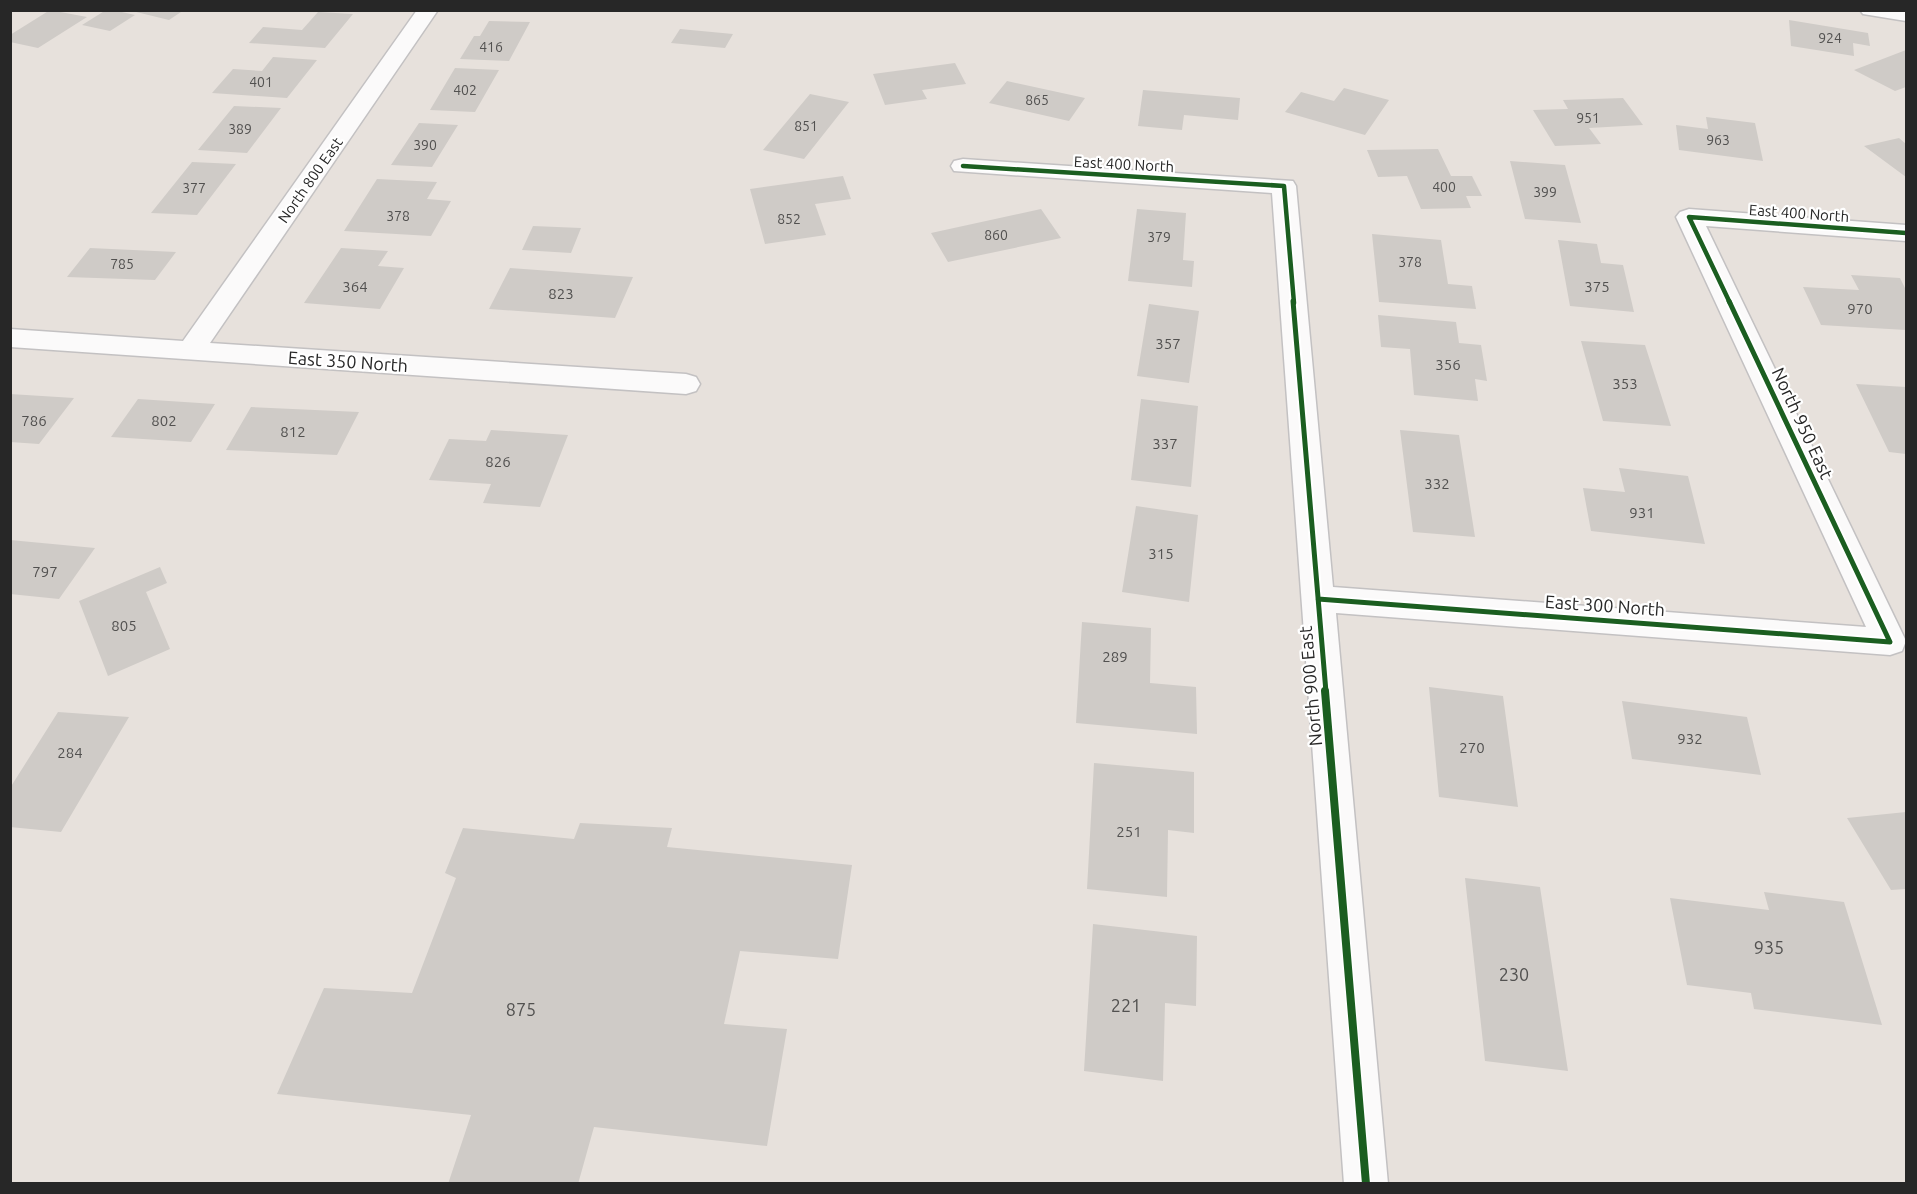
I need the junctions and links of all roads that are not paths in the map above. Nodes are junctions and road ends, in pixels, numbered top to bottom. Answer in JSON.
{"nodes":[{"id":1,"x":428,"y":10,"type":"edge"},
{"id":2,"x":1870,"y":10,"type":"edge"},
{"id":3,"x":1906,"y":15,"type":"edge"},
{"id":4,"x":963,"y":166,"type":"dead end"},
{"id":5,"x":1284,"y":186,"type":"joint"},
{"id":6,"x":1689,"y":218,"type":"joint"},
{"id":7,"x":1906,"y":233,"type":"edge"},
{"id":8,"x":10,"y":338,"type":"edge"},
{"id":9,"x":191,"y":350,"type":"junction"},
{"id":10,"x":687,"y":384,"type":"dead end"},
{"id":11,"x":1318,"y":599,"type":"junction"},
{"id":12,"x":1890,"y":642,"type":"joint"},
{"id":13,"x":1366,"y":1184,"type":"edge"}],
"edges":[{"from":1,"to":9,"type":"street","name":"North 800 East"},
{"from":2,"to":3,"type":"street"},
{"from":4,"to":5,"type":"street","name":"East 400 North"},
{"from":5,"to":11,"type":"street","name":"North 900 East"},
{"from":6,"to":7,"type":"street","name":"East 400 North"},
{"from":6,"to":12,"type":"street","name":"North 950 East"},
{"from":8,"to":9,"type":"street","name":"East 350 North"},
{"from":9,"to":10,"type":"street","name":"East 350 North"},
{"from":11,"to":12,"type":"street","name":"East 300 North"},
{"from":11,"to":13,"type":"street","name":"North 900 East"}]}
